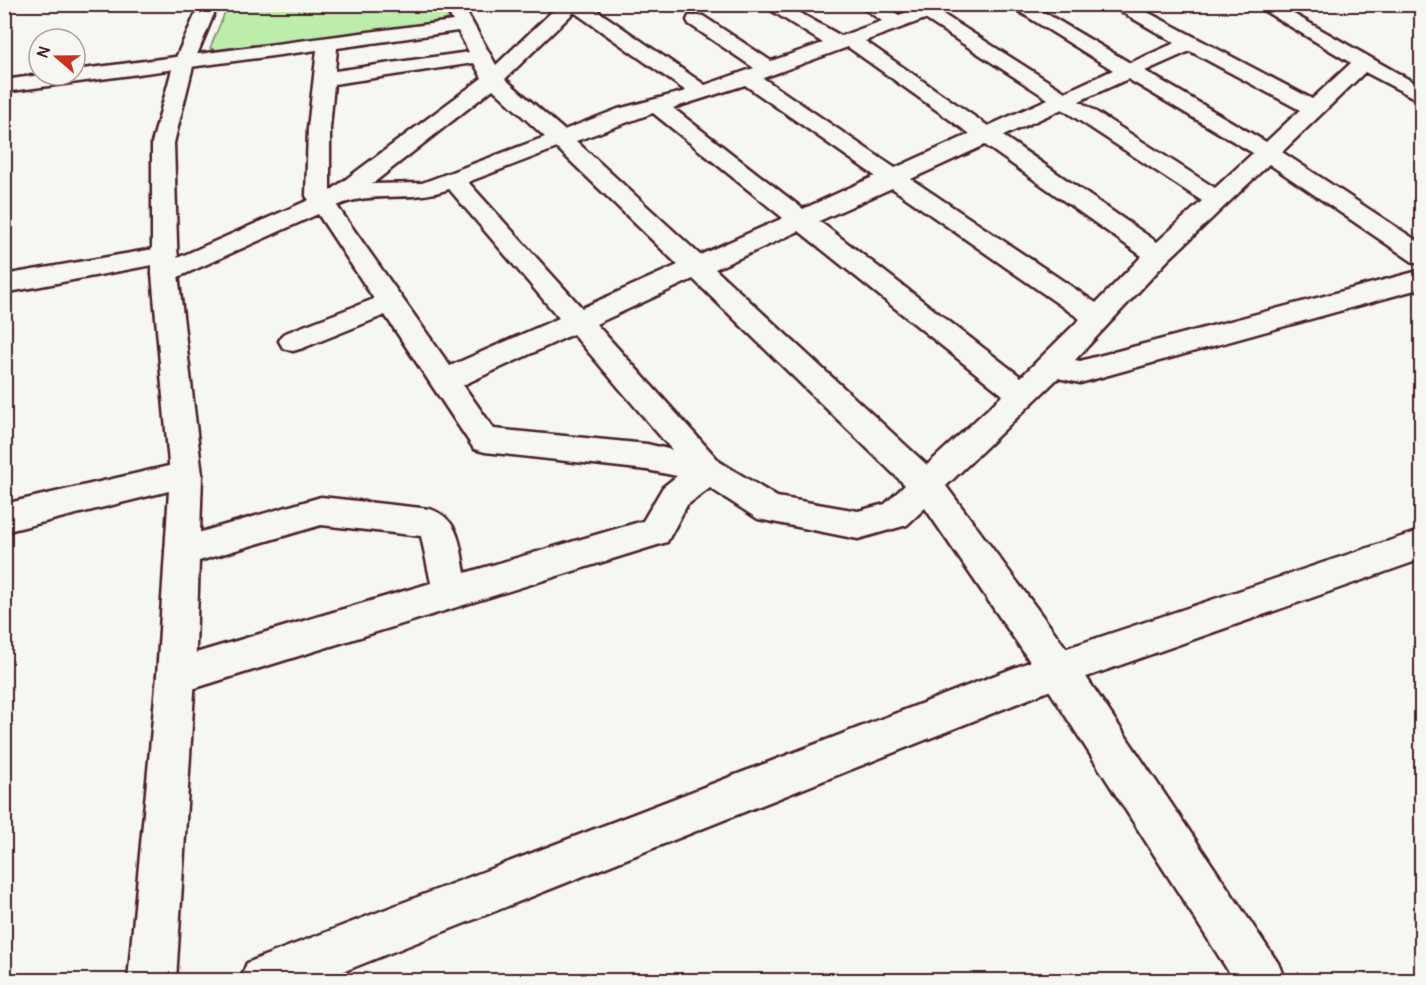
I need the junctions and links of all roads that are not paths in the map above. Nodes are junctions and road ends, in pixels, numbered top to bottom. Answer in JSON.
{"nodes":[{"id":1,"x":209,"y":4,"type":"edge"},
{"id":2,"x":453,"y":4,"type":"edge"},
{"id":3,"x":573,"y":4,"type":"edge"},
{"id":4,"x":770,"y":4,"type":"edge"},
{"id":5,"x":866,"y":4,"type":"edge"},
{"id":6,"x":948,"y":4,"type":"edge"},
{"id":7,"x":1016,"y":4,"type":"edge"},
{"id":8,"x":1117,"y":4,"type":"edge"},
{"id":9,"x":1301,"y":6,"type":"edge"},
{"id":10,"x":1267,"y":7,"type":"edge"},
{"id":11,"x":927,"y":12,"type":"junction"},
{"id":12,"x":696,"y":20,"type":"dead end"},
{"id":13,"x":898,"y":23,"type":"junction"},
{"id":14,"x":464,"y":25,"type":"junction"},
{"id":15,"x":845,"y":42,"type":"junction"},
{"id":16,"x":328,"y":43,"type":"junction"},
{"id":17,"x":1190,"y":43,"type":"junction"},
{"id":18,"x":480,"y":56,"type":"junction"},
{"id":19,"x":184,"y":62,"type":"junction"},
{"id":20,"x":1362,"y":63,"type":"junction"},
{"id":21,"x":1129,"y":71,"type":"junction"},
{"id":22,"x":758,"y":74,"type":"junction"},
{"id":23,"x":324,"y":79,"type":"junction"},
{"id":24,"x":493,"y":79,"type":"junction"},
{"id":25,"x":4,"y":86,"type":"edge"},
{"id":26,"x":703,"y":93,"type":"junction"},
{"id":27,"x":1422,"y":96,"type":"edge"},
{"id":28,"x":1065,"y":100,"type":"junction"},
{"id":29,"x":657,"y":106,"type":"junction"},
{"id":30,"x":1314,"y":109,"type":"junction"},
{"id":31,"x":989,"y":135,"type":"junction"},
{"id":32,"x":560,"y":138,"type":"junction"},
{"id":33,"x":1267,"y":152,"type":"junction"},
{"id":34,"x":895,"y":178,"type":"junction"},
{"id":35,"x":453,"y":179,"type":"junction"},
{"id":36,"x":335,"y":199,"type":"junction"},
{"id":37,"x":1217,"y":200,"type":"junction"},
{"id":38,"x":800,"y":221,"type":"junction"},
{"id":39,"x":1158,"y":255,"type":"junction"},
{"id":40,"x":1422,"y":256,"type":"edge"},
{"id":41,"x":165,"y":265,"type":"junction"},
{"id":42,"x":697,"y":268,"type":"junction"},
{"id":43,"x":1422,"y":279,"type":"edge"},
{"id":44,"x":5,"y":285,"type":"edge"},
{"id":45,"x":392,"y":302,"type":"junction"},
{"id":46,"x":1099,"y":319,"type":"junction"},
{"id":47,"x":578,"y":320,"type":"junction"},
{"id":48,"x":293,"y":341,"type":"dead end"},
{"id":49,"x":1052,"y":366,"type":"junction"},
{"id":50,"x":447,"y":380,"type":"junction"},
{"id":51,"x":1022,"y":394,"type":"junction"},
{"id":52,"x":709,"y":471,"type":"junction"},
{"id":53,"x":186,"y":475,"type":"junction"},
{"id":54,"x":927,"y":485,"type":"junction"},
{"id":55,"x":4,"y":519,"type":"edge"},
{"id":56,"x":1422,"y":544,"type":"edge"},
{"id":57,"x":182,"y":551,"type":"junction"},
{"id":58,"x":450,"y":593,"type":"junction"},
{"id":59,"x":1058,"y":669,"type":"junction"},
{"id":60,"x":176,"y":676,"type":"junction"},
{"id":61,"x":152,"y":981,"type":"edge"},
{"id":62,"x":264,"y":981,"type":"edge"},
{"id":63,"x":1261,"y":981,"type":"edge"}],
"edges":[{"from":1,"to":19,"type":"street"},
{"from":2,"to":14,"type":"street"},
{"from":3,"to":24,"type":"street"},
{"from":3,"to":26,"type":"street"},
{"from":4,"to":15,"type":"street"},
{"from":5,"to":13,"type":"street"},
{"from":6,"to":11,"type":"street"},
{"from":7,"to":21,"type":"street"},
{"from":8,"to":17,"type":"street"},
{"from":9,"to":10,"type":"street"},
{"from":10,"to":20,"type":"street"},
{"from":11,"to":13,"type":"street"},
{"from":11,"to":28,"type":"street"},
{"from":12,"to":22,"type":"street"},
{"from":13,"to":15,"type":"street"},
{"from":14,"to":16,"type":"street"},
{"from":14,"to":18,"type":"street"},
{"from":15,"to":22,"type":"street"},
{"from":15,"to":31,"type":"street"},
{"from":16,"to":19,"type":"street"},
{"from":16,"to":23,"type":"street"},
{"from":17,"to":21,"type":"street"},
{"from":17,"to":30,"type":"street"},
{"from":18,"to":23,"type":"street"},
{"from":18,"to":24,"type":"street"},
{"from":19,"to":25,"type":"street"},
{"from":19,"to":41,"type":"street"},
{"from":20,"to":27,"type":"street"},
{"from":20,"to":30,"type":"street"},
{"from":21,"to":28,"type":"street"},
{"from":21,"to":33,"type":"street"},
{"from":22,"to":26,"type":"street"},
{"from":22,"to":34,"type":"street"},
{"from":23,"to":36,"type":"street"},
{"from":24,"to":32,"type":"street"},
{"from":24,"to":36,"type":"street"},
{"from":26,"to":29,"type":"street"},
{"from":28,"to":31,"type":"street"},
{"from":28,"to":37,"type":"street"},
{"from":29,"to":32,"type":"street"},
{"from":29,"to":38,"type":"street"},
{"from":30,"to":33,"type":"street"},
{"from":31,"to":34,"type":"street"},
{"from":31,"to":39,"type":"street"},
{"from":32,"to":35,"type":"street"},
{"from":32,"to":42,"type":"street"},
{"from":33,"to":37,"type":"street"},
{"from":33,"to":40,"type":"street"},
{"from":34,"to":38,"type":"street"},
{"from":34,"to":46,"type":"street"},
{"from":35,"to":36,"type":"street"},
{"from":35,"to":47,"type":"street"},
{"from":36,"to":41,"type":"street"},
{"from":36,"to":45,"type":"street"},
{"from":37,"to":39,"type":"street"},
{"from":38,"to":42,"type":"street"},
{"from":38,"to":51,"type":"street"},
{"from":39,"to":46,"type":"street"},
{"from":41,"to":44,"type":"street"},
{"from":41,"to":53,"type":"street"},
{"from":42,"to":47,"type":"street"},
{"from":42,"to":54,"type":"street"},
{"from":43,"to":49,"type":"street"},
{"from":45,"to":48,"type":"street"},
{"from":45,"to":50,"type":"street"},
{"from":46,"to":49,"type":"street"},
{"from":47,"to":50,"type":"street"},
{"from":47,"to":52,"type":"street"},
{"from":49,"to":51,"type":"street"},
{"from":50,"to":52,"type":"street"},
{"from":51,"to":54,"type":"street"},
{"from":52,"to":54,"type":"street"},
{"from":52,"to":58,"type":"street"},
{"from":53,"to":55,"type":"street"},
{"from":53,"to":57,"type":"street"},
{"from":54,"to":59,"type":"street"},
{"from":56,"to":59,"type":"street"},
{"from":57,"to":58,"type":"street"},
{"from":57,"to":60,"type":"street"},
{"from":58,"to":60,"type":"street"},
{"from":59,"to":62,"type":"street"},
{"from":59,"to":63,"type":"street"},
{"from":60,"to":61,"type":"street"}]}
